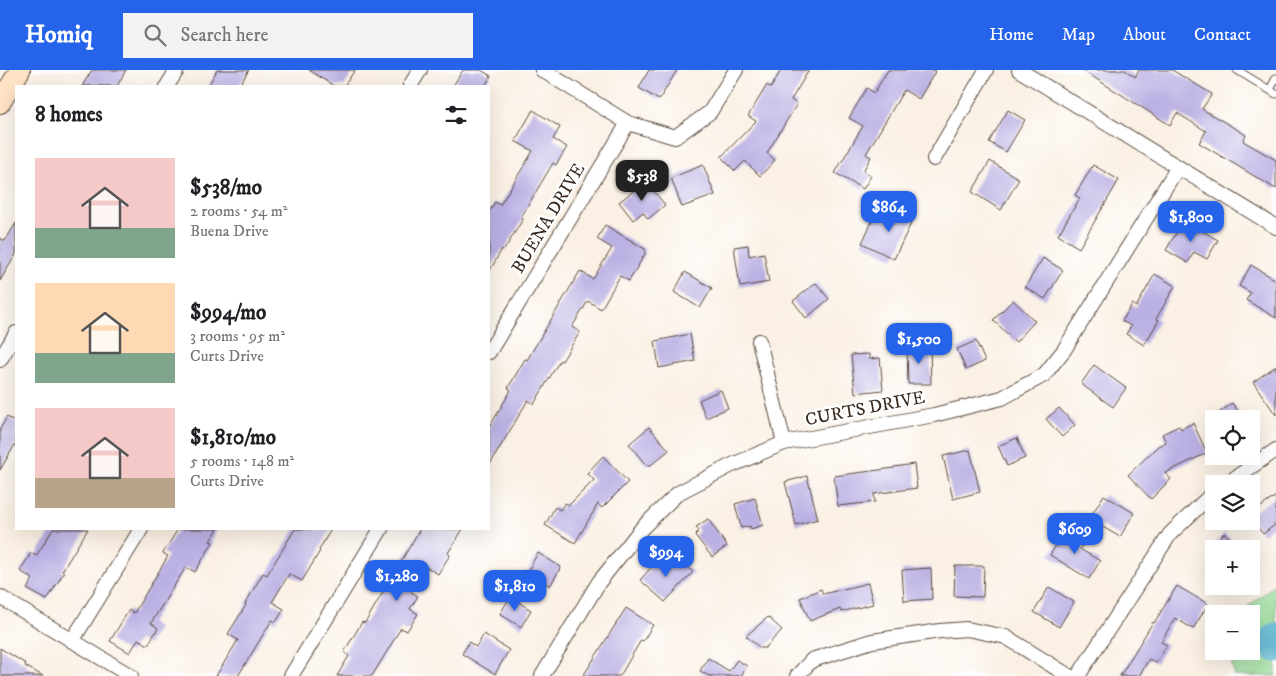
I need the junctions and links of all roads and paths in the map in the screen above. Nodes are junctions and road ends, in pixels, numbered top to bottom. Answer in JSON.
{"nodes":[{"id":1,"x":20,"y":70,"type":"edge"},
{"id":2,"x":178,"y":70,"type":"edge"},
{"id":3,"x":420,"y":70,"type":"edge"},
{"id":4,"x":542,"y":70,"type":"edge"},
{"id":5,"x":736,"y":70,"type":"edge"},
{"id":6,"x":986,"y":70,"type":"edge"},
{"id":7,"x":1019,"y":70,"type":"edge"},
{"id":8,"x":1237,"y":70,"type":"edge"},
{"id":9,"x":1276,"y":78,"type":"edge"},
{"id":10,"x":169,"y":85,"type":"edge"},
{"id":11,"x":411,"y":85,"type":"edge"},
{"id":12,"x":1273,"y":92,"type":"edge"},
{"id":13,"x":0,"y":102,"type":"edge"},
{"id":14,"x":628,"y":123,"type":"junction"},
{"id":15,"x":934,"y":159,"type":"dead end"},
{"id":16,"x":1178,"y":167,"type":"junction"},
{"id":17,"x":1276,"y":227,"type":"edge"},
{"id":18,"x":15,"y":335,"type":"edge"},
{"id":19,"x":759,"y":341,"type":"dead end"},
{"id":20,"x":490,"y":350,"type":"edge"},
{"id":21,"x":0,"y":360,"type":"edge"},
{"id":22,"x":784,"y":443,"type":"junction"},
{"id":23,"x":1276,"y":450,"type":"edge"},
{"id":24,"x":1239,"y":475,"type":"edge"},
{"id":25,"x":1205,"y":501,"type":"edge"},
{"id":26,"x":140,"y":530,"type":"edge"},
{"id":27,"x":380,"y":530,"type":"edge"},
{"id":28,"x":0,"y":597,"type":"edge"},
{"id":29,"x":72,"y":641,"type":"junction"},
{"id":30,"x":131,"y":676,"type":"edge"},
{"id":31,"x":291,"y":676,"type":"edge"},
{"id":32,"x":542,"y":676,"type":"edge"},
{"id":33,"x":797,"y":676,"type":"edge"},
{"id":34,"x":1069,"y":676,"type":"edge"},
{"id":35,"x":1078,"y":676,"type":"edge"}],
"edges":[{"from":1,"to":13,"type":"main road"},
{"from":2,"to":10,"type":"street"},
{"from":3,"to":11,"type":"street"},
{"from":4,"to":14,"type":"street"},
{"from":5,"to":14,"type":"street"},
{"from":6,"to":15,"type":"street"},
{"from":7,"to":16,"type":"street"},
{"from":8,"to":12,"type":"lane"},
{"from":9,"to":12,"type":"lane"},
{"from":14,"to":20,"type":"street","name":"BUENA DRIVE"},
{"from":16,"to":17,"type":"street"},
{"from":16,"to":22,"type":"street","name":"CURTS DRIVE"},
{"from":18,"to":21,"type":"street"},
{"from":19,"to":22,"type":"street"},
{"from":22,"to":32,"type":"street","name":"CURTS DRIVE"},
{"from":23,"to":24,"type":"street"},
{"from":25,"to":35,"type":"street"},
{"from":26,"to":29,"type":"street"},
{"from":27,"to":31,"type":"street"},
{"from":28,"to":29,"type":"street"},
{"from":29,"to":30,"type":"street"},
{"from":33,"to":34,"type":"street"}]}
